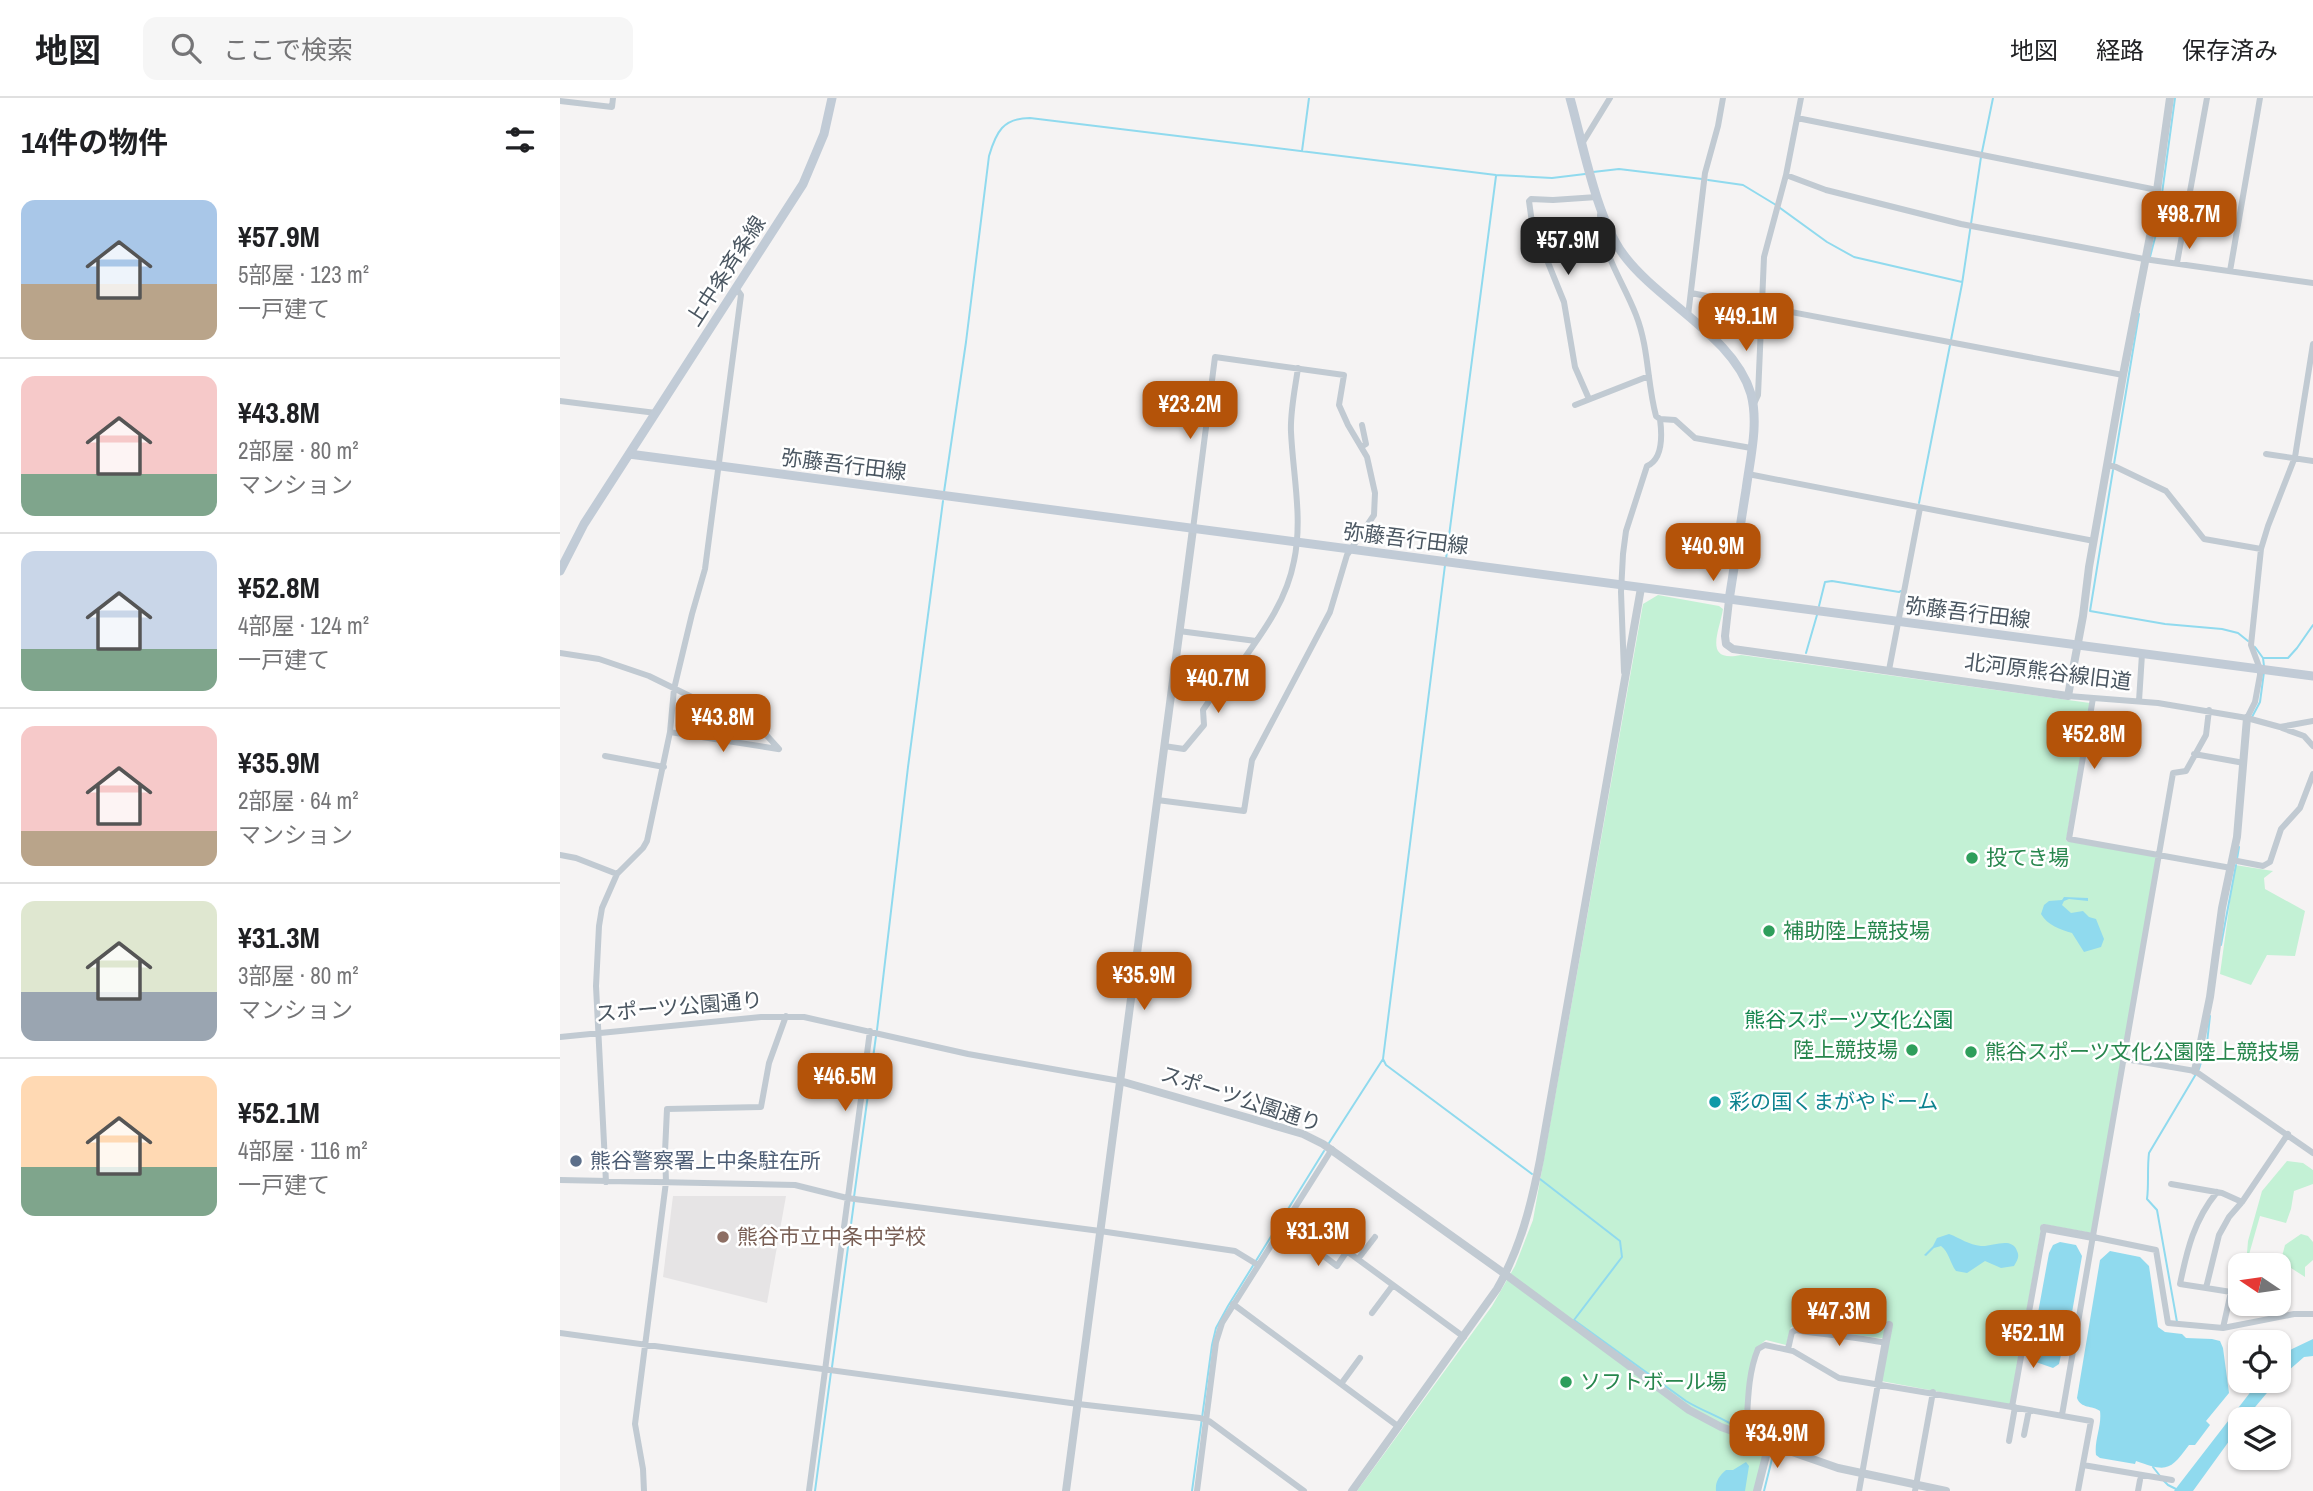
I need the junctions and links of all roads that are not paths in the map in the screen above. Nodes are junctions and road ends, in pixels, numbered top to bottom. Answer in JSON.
{"nodes":[{"id":1,"x":613,"y":98,"type":"edge"},
{"id":2,"x":832,"y":98,"type":"edge"},
{"id":3,"x":1570,"y":98,"type":"edge"},
{"id":4,"x":1610,"y":98,"type":"edge"},
{"id":5,"x":1723,"y":98,"type":"edge"},
{"id":6,"x":1801,"y":98,"type":"edge"},
{"id":7,"x":2170,"y":98,"type":"edge"},
{"id":8,"x":2207,"y":98,"type":"edge"},
{"id":9,"x":2260,"y":98,"type":"edge"},
{"id":10,"x":560,"y":101,"type":"edge"},
{"id":11,"x":1797,"y":118,"type":"junction"},
{"id":12,"x":1583,"y":142,"type":"junction"},
{"id":13,"x":1786,"y":175,"type":"junction"},
{"id":14,"x":2157,"y":190,"type":"junction"},
{"id":15,"x":1599,"y":201,"type":"junction"},
{"id":16,"x":2144,"y":259,"type":"junction"},
{"id":17,"x":2178,"y":264,"type":"junction"},
{"id":18,"x":2230,"y":271,"type":"junction"},
{"id":19,"x":2313,"y":283,"type":"edge"},
{"id":20,"x":736,"y":288,"type":"junction"},
{"id":21,"x":1691,"y":293,"type":"junction"},
{"id":22,"x":1762,"y":306,"type":"junction"},
{"id":23,"x":1688,"y":316,"type":"junction"},
{"id":24,"x":2313,"y":344,"type":"edge"},
{"id":25,"x":1298,"y":368,"type":"junction"},
{"id":26,"x":2123,"y":375,"type":"junction"},
{"id":27,"x":1649,"y":376,"type":"junction"},
{"id":28,"x":1589,"y":400,"type":"junction"},
{"id":29,"x":560,"y":401,"type":"edge"},
{"id":30,"x":1575,"y":405,"type":"dead end"},
{"id":31,"x":1753,"y":406,"type":"junction"},
{"id":32,"x":656,"y":413,"type":"junction"},
{"id":33,"x":1660,"y":419,"type":"junction"},
{"id":34,"x":1362,"y":425,"type":"dead end"},
{"id":35,"x":1361,"y":447,"type":"junction"},
{"id":36,"x":1751,"y":448,"type":"junction"},
{"id":37,"x":629,"y":454,"type":"junction"},
{"id":38,"x":2266,"y":454,"type":"dead end"},
{"id":39,"x":2294,"y":457,"type":"junction"},
{"id":40,"x":2313,"y":461,"type":"edge"},
{"id":41,"x":2107,"y":465,"type":"junction"},
{"id":42,"x":719,"y":467,"type":"junction"},
{"id":43,"x":1748,"y":474,"type":"junction"},
{"id":44,"x":1916,"y":507,"type":"junction"},
{"id":45,"x":1193,"y":529,"type":"junction"},
{"id":46,"x":2094,"y":541,"type":"junction"},
{"id":47,"x":1297,"y":543,"type":"junction"},
{"id":48,"x":1351,"y":550,"type":"junction"},
{"id":49,"x":2261,"y":550,"type":"junction"},
{"id":50,"x":560,"y":571,"type":"edge"},
{"id":51,"x":1622,"y":585,"type":"junction"},
{"id":52,"x":1641,"y":588,"type":"junction"},
{"id":53,"x":1729,"y":600,"type":"junction"},
{"id":54,"x":1898,"y":621,"type":"junction"},
{"id":55,"x":1179,"y":631,"type":"junction"},
{"id":56,"x":1256,"y":641,"type":"junction"},
{"id":57,"x":2078,"y":645,"type":"junction"},
{"id":58,"x":560,"y":653,"type":"edge"},
{"id":59,"x":2142,"y":654,"type":"junction"},
{"id":60,"x":2260,"y":669,"type":"junction"},
{"id":61,"x":1889,"y":670,"type":"junction"},
{"id":62,"x":1625,"y":676,"type":"junction"},
{"id":63,"x":2313,"y":676,"type":"edge"},
{"id":64,"x":674,"y":689,"type":"junction"},
{"id":65,"x":2068,"y":696,"type":"junction"},
{"id":66,"x":2093,"y":698,"type":"junction"},
{"id":67,"x":2139,"y":701,"type":"junction"},
{"id":68,"x":2209,"y":710,"type":"junction"},
{"id":69,"x":2247,"y":718,"type":"junction"},
{"id":70,"x":2313,"y":721,"type":"edge"},
{"id":71,"x":2280,"y":727,"type":"junction"},
{"id":72,"x":670,"y":732,"type":"junction"},
{"id":73,"x":1164,"y":746,"type":"junction"},
{"id":74,"x":2313,"y":746,"type":"edge"},
{"id":75,"x":2194,"y":754,"type":"junction"},
{"id":76,"x":605,"y":756,"type":"dead end"},
{"id":77,"x":2244,"y":763,"type":"junction"},
{"id":78,"x":664,"y":767,"type":"junction"},
{"id":79,"x":2313,"y":774,"type":"edge"},
{"id":80,"x":2305,"y":799,"type":"junction"},
{"id":81,"x":1157,"y":800,"type":"junction"},
{"id":82,"x":2313,"y":801,"type":"edge"},
{"id":83,"x":560,"y":855,"type":"edge"},
{"id":84,"x":2159,"y":856,"type":"junction"},
{"id":85,"x":2232,"y":864,"type":"junction"},
{"id":86,"x":617,"y":874,"type":"junction"},
{"id":87,"x":786,"y":1016,"type":"junction"},
{"id":88,"x":870,"y":1031,"type":"junction"},
{"id":89,"x":598,"y":1032,"type":"junction"},
{"id":90,"x":560,"y":1037,"type":"edge"},
{"id":91,"x":2125,"y":1059,"type":"junction"},
{"id":92,"x":2195,"y":1071,"type":"junction"},
{"id":93,"x":1120,"y":1081,"type":"junction"},
{"id":94,"x":2288,"y":1135,"type":"junction"},
{"id":95,"x":1332,"y":1149,"type":"junction"},
{"id":96,"x":2313,"y":1153,"type":"edge"},
{"id":97,"x":560,"y":1180,"type":"edge"},
{"id":98,"x":606,"y":1182,"type":"junction"},
{"id":99,"x":666,"y":1182,"type":"junction"},
{"id":100,"x":2171,"y":1184,"type":"dead end"},
{"id":101,"x":2217,"y":1192,"type":"junction"},
{"id":102,"x":848,"y":1198,"type":"junction"},
{"id":103,"x":2242,"y":1202,"type":"junction"},
{"id":104,"x":1292,"y":1211,"type":"junction"},
{"id":105,"x":1283,"y":1225,"type":"junction"},
{"id":106,"x":2044,"y":1228,"type":"joint"},
{"id":107,"x":1100,"y":1230,"type":"junction"},
{"id":108,"x":1375,"y":1237,"type":"dead end"},
{"id":109,"x":2093,"y":1237,"type":"junction"},
{"id":110,"x":1348,"y":1251,"type":"junction"},
{"id":111,"x":1358,"y":1259,"type":"junction"},
{"id":112,"x":1258,"y":1265,"type":"junction"},
{"id":113,"x":1505,"y":1274,"type":"junction"},
{"id":114,"x":1393,"y":1285,"type":"junction"},
{"id":115,"x":2206,"y":1288,"type":"junction"},
{"id":116,"x":1233,"y":1304,"type":"junction"},
{"id":117,"x":1372,"y":1313,"type":"dead end"},
{"id":118,"x":2313,"y":1314,"type":"edge"},
{"id":119,"x":1889,"y":1325,"type":"dead end"},
{"id":120,"x":2223,"y":1328,"type":"junction"},
{"id":121,"x":560,"y":1333,"type":"edge"},
{"id":122,"x":1464,"y":1337,"type":"junction"},
{"id":123,"x":1886,"y":1343,"type":"junction"},
{"id":124,"x":645,"y":1345,"type":"junction"},
{"id":125,"x":1788,"y":1349,"type":"junction"},
{"id":126,"x":1360,"y":1358,"type":"dead end"},
{"id":127,"x":825,"y":1369,"type":"junction"},
{"id":128,"x":1341,"y":1384,"type":"junction"},
{"id":129,"x":1878,"y":1384,"type":"junction"},
{"id":130,"x":1933,"y":1392,"type":"junction"},
{"id":131,"x":1078,"y":1404,"type":"junction"},
{"id":132,"x":2013,"y":1407,"type":"junction"},
{"id":133,"x":2029,"y":1410,"type":"junction"},
{"id":134,"x":2062,"y":1415,"type":"junction"},
{"id":135,"x":1206,"y":1419,"type":"junction"},
{"id":136,"x":1398,"y":1427,"type":"junction"},
{"id":137,"x":2024,"y":1435,"type":"dead end"},
{"id":138,"x":1746,"y":1436,"type":"junction"},
{"id":139,"x":2009,"y":1441,"type":"dead end"},
{"id":140,"x":1769,"y":1444,"type":"junction"},
{"id":141,"x":2082,"y":1465,"type":"junction"},
{"id":142,"x":1863,"y":1475,"type":"junction"},
{"id":143,"x":2140,"y":1480,"type":"dead end"},
{"id":144,"x":2172,"y":1480,"type":"dead end"},
{"id":145,"x":1916,"y":1488,"type":"edge"},
{"id":146,"x":644,"y":1491,"type":"edge"},
{"id":147,"x":809,"y":1491,"type":"edge"},
{"id":148,"x":1066,"y":1491,"type":"edge"},
{"id":149,"x":1197,"y":1491,"type":"edge"},
{"id":150,"x":1304,"y":1491,"type":"edge"},
{"id":151,"x":1352,"y":1491,"type":"edge"},
{"id":152,"x":1757,"y":1491,"type":"edge"},
{"id":153,"x":1859,"y":1491,"type":"edge"},
{"id":154,"x":1946,"y":1491,"type":"edge"},
{"id":155,"x":2078,"y":1491,"type":"edge"},
{"id":156,"x":2138,"y":1491,"type":"edge"}],
"edges":[{"from":1,"to":10,"type":"street"},
{"from":2,"to":20,"type":"main road","name":"上中条斉条線"},
{"from":3,"to":12,"type":"main road"},
{"from":4,"to":12,"type":"street"},
{"from":5,"to":21,"type":"street"},
{"from":6,"to":11,"type":"street"},
{"from":7,"to":14,"type":"street"},
{"from":8,"to":17,"type":"street"},
{"from":9,"to":18,"type":"street"},
{"from":11,"to":13,"type":"street"},
{"from":11,"to":14,"type":"street"},
{"from":12,"to":15,"type":"main road"},
{"from":13,"to":16,"type":"street"},
{"from":13,"to":22,"type":"street"},
{"from":14,"to":16,"type":"street"},
{"from":15,"to":23,"type":"main road"},
{"from":15,"to":27,"type":"street"},
{"from":15,"to":28,"type":"street"},
{"from":16,"to":17,"type":"street"},
{"from":16,"to":26,"type":"street"},
{"from":17,"to":18,"type":"street"},
{"from":18,"to":19,"type":"street"},
{"from":20,"to":32,"type":"main road","name":"上中条斉条線"},
{"from":20,"to":42,"type":"street"},
{"from":21,"to":22,"type":"street"},
{"from":21,"to":23,"type":"street"},
{"from":22,"to":26,"type":"street"},
{"from":22,"to":31,"type":"street"},
{"from":23,"to":31,"type":"main road"},
{"from":24,"to":39,"type":"street"},
{"from":25,"to":35,"type":"street"},
{"from":25,"to":45,"type":"street"},
{"from":25,"to":47,"type":"street"},
{"from":26,"to":41,"type":"street"},
{"from":27,"to":28,"type":"street"},
{"from":27,"to":33,"type":"street"},
{"from":28,"to":30,"type":"street"},
{"from":29,"to":32,"type":"street"},
{"from":31,"to":36,"type":"main road"},
{"from":32,"to":37,"type":"main road","name":"上中条斉条線"},
{"from":33,"to":36,"type":"street"},
{"from":33,"to":51,"type":"street"},
{"from":34,"to":35,"type":"street"},
{"from":35,"to":48,"type":"street"},
{"from":36,"to":43,"type":"main road"},
{"from":37,"to":42,"type":"main road","name":"弥藤吾行田線"},
{"from":37,"to":50,"type":"main road"},
{"from":38,"to":39,"type":"street"},
{"from":39,"to":40,"type":"street"},
{"from":39,"to":49,"type":"street"},
{"from":41,"to":46,"type":"street"},
{"from":41,"to":49,"type":"street"},
{"from":42,"to":45,"type":"main road","name":"弥藤吾行田線"},
{"from":42,"to":64,"type":"street"},
{"from":43,"to":44,"type":"street"},
{"from":43,"to":53,"type":"main road"},
{"from":44,"to":46,"type":"street"},
{"from":44,"to":54,"type":"street"},
{"from":45,"to":47,"type":"main road","name":"弥藤吾行田線"},
{"from":45,"to":55,"type":"street"},
{"from":46,"to":57,"type":"street"},
{"from":47,"to":48,"type":"main road","name":"弥藤吾行田線"},
{"from":47,"to":56,"type":"street"},
{"from":48,"to":51,"type":"main road","name":"弥藤吾行田線"},
{"from":48,"to":81,"type":"street"},
{"from":49,"to":60,"type":"street"},
{"from":51,"to":52,"type":"main road","name":"弥藤吾行田線"},
{"from":51,"to":62,"type":"street"},
{"from":52,"to":53,"type":"main road","name":"弥藤吾行田線"},
{"from":52,"to":62,"type":"street"},
{"from":53,"to":54,"type":"main road","name":"弥藤吾行田線"},
{"from":53,"to":61,"type":"street","name":"北河原熊谷線旧道"},
{"from":54,"to":57,"type":"main road","name":"弥藤吾行田線"},
{"from":54,"to":61,"type":"street"},
{"from":55,"to":56,"type":"street"},
{"from":55,"to":73,"type":"street"},
{"from":56,"to":73,"type":"street"},
{"from":57,"to":59,"type":"main road","name":"弥藤吾行田線"},
{"from":57,"to":65,"type":"street"},
{"from":58,"to":64,"type":"street"},
{"from":59,"to":60,"type":"main road","name":"弥藤吾行田線"},
{"from":59,"to":67,"type":"street"},
{"from":60,"to":63,"type":"main road","name":"弥藤吾行田線"},
{"from":60,"to":69,"type":"street"},
{"from":61,"to":65,"type":"street","name":"北河原熊谷線旧道"},
{"from":62,"to":113,"type":"street"},
{"from":64,"to":72,"type":"street"},
{"from":64,"to":72,"type":"street"},
{"from":65,"to":66,"type":"street","name":"北河原熊谷線旧道"},
{"from":66,"to":67,"type":"street","name":"北河原熊谷線旧道"},
{"from":66,"to":84,"type":"street"},
{"from":67,"to":68,"type":"street","name":"北河原熊谷線旧道"},
{"from":68,"to":69,"type":"street","name":"北河原熊谷線旧道"},
{"from":68,"to":75,"type":"street"},
{"from":69,"to":71,"type":"street","name":"北河原熊谷線旧道"},
{"from":69,"to":77,"type":"street"},
{"from":70,"to":71,"type":"street"},
{"from":71,"to":74,"type":"street"},
{"from":72,"to":78,"type":"street"},
{"from":73,"to":81,"type":"street"},
{"from":75,"to":77,"type":"street"},
{"from":75,"to":84,"type":"street"},
{"from":76,"to":78,"type":"street"},
{"from":77,"to":85,"type":"street"},
{"from":78,"to":86,"type":"street"},
{"from":79,"to":80,"type":"street"},
{"from":80,"to":82,"type":"street"},
{"from":80,"to":85,"type":"street"},
{"from":81,"to":93,"type":"street"},
{"from":83,"to":86,"type":"street"},
{"from":84,"to":85,"type":"street"},
{"from":84,"to":91,"type":"street"},
{"from":85,"to":92,"type":"street"},
{"from":86,"to":89,"type":"street"},
{"from":87,"to":88,"type":"street","name":"スポーツ公園通り"},
{"from":87,"to":89,"type":"street","name":"スポーツ公園通り"},
{"from":87,"to":99,"type":"street"},
{"from":88,"to":93,"type":"street","name":"スポーツ公園通り"},
{"from":88,"to":102,"type":"street"},
{"from":89,"to":90,"type":"street","name":"スポーツ公園通り"},
{"from":89,"to":98,"type":"street"},
{"from":91,"to":92,"type":"street"},
{"from":91,"to":109,"type":"street"},
{"from":92,"to":94,"type":"street"},
{"from":93,"to":95,"type":"street","name":"スポーツ公園通り"},
{"from":93,"to":107,"type":"street"},
{"from":94,"to":96,"type":"street"},
{"from":94,"to":103,"type":"street"},
{"from":95,"to":104,"type":"street"},
{"from":95,"to":113,"type":"street","name":"スポーツ公園通り"},
{"from":97,"to":98,"type":"street"},
{"from":98,"to":99,"type":"street"},
{"from":99,"to":102,"type":"street"},
{"from":99,"to":124,"type":"street"},
{"from":100,"to":101,"type":"street"},
{"from":101,"to":103,"type":"street"},
{"from":101,"to":115,"type":"street"},
{"from":102,"to":107,"type":"street"},
{"from":102,"to":127,"type":"street"},
{"from":103,"to":115,"type":"street"},
{"from":104,"to":105,"type":"street"},
{"from":104,"to":110,"type":"street"},
{"from":105,"to":110,"type":"street"},
{"from":105,"to":112,"type":"street"},
{"from":106,"to":109,"type":"street"},
{"from":106,"to":132,"type":"street"},
{"from":107,"to":112,"type":"street"},
{"from":107,"to":131,"type":"street"},
{"from":108,"to":111,"type":"street"},
{"from":109,"to":120,"type":"street"},
{"from":109,"to":134,"type":"street"},
{"from":110,"to":111,"type":"street"},
{"from":111,"to":114,"type":"street"},
{"from":112,"to":116,"type":"street"},
{"from":113,"to":122,"type":"street"},
{"from":113,"to":138,"type":"street","name":"スポーツ公園通り"},
{"from":114,"to":117,"type":"street"},
{"from":114,"to":122,"type":"street"},
{"from":115,"to":120,"type":"street"},
{"from":116,"to":128,"type":"street"},
{"from":116,"to":135,"type":"street"},
{"from":118,"to":120,"type":"street"},
{"from":119,"to":123,"type":"street"},
{"from":121,"to":124,"type":"street"},
{"from":122,"to":136,"type":"street"},
{"from":123,"to":125,"type":"street"},
{"from":123,"to":129,"type":"street"},
{"from":124,"to":127,"type":"street"},
{"from":124,"to":146,"type":"street"},
{"from":125,"to":129,"type":"street"},
{"from":125,"to":138,"type":"street"},
{"from":126,"to":128,"type":"street"},
{"from":127,"to":131,"type":"street"},
{"from":127,"to":147,"type":"street"},
{"from":128,"to":136,"type":"street"},
{"from":129,"to":130,"type":"street"},
{"from":129,"to":142,"type":"street"},
{"from":130,"to":132,"type":"street"},
{"from":130,"to":145,"type":"street"},
{"from":131,"to":135,"type":"street"},
{"from":131,"to":148,"type":"street"},
{"from":132,"to":133,"type":"street"},
{"from":132,"to":139,"type":"street"},
{"from":133,"to":134,"type":"street"},
{"from":133,"to":137,"type":"street"},
{"from":134,"to":141,"type":"street"},
{"from":135,"to":149,"type":"street"},
{"from":135,"to":150,"type":"street"},
{"from":136,"to":151,"type":"street"},
{"from":138,"to":140,"type":"street","name":"スポーツ公園通り"},
{"from":140,"to":142,"type":"street","name":"スポーツ公園通り"},
{"from":140,"to":152,"type":"street"},
{"from":141,"to":144,"type":"street"},
{"from":141,"to":155,"type":"street"},
{"from":142,"to":145,"type":"street","name":"スポーツ公園通り"},
{"from":142,"to":153,"type":"street"},
{"from":143,"to":156,"type":"street"},
{"from":145,"to":154,"type":"street","name":"スポーツ公園通り"}]}
